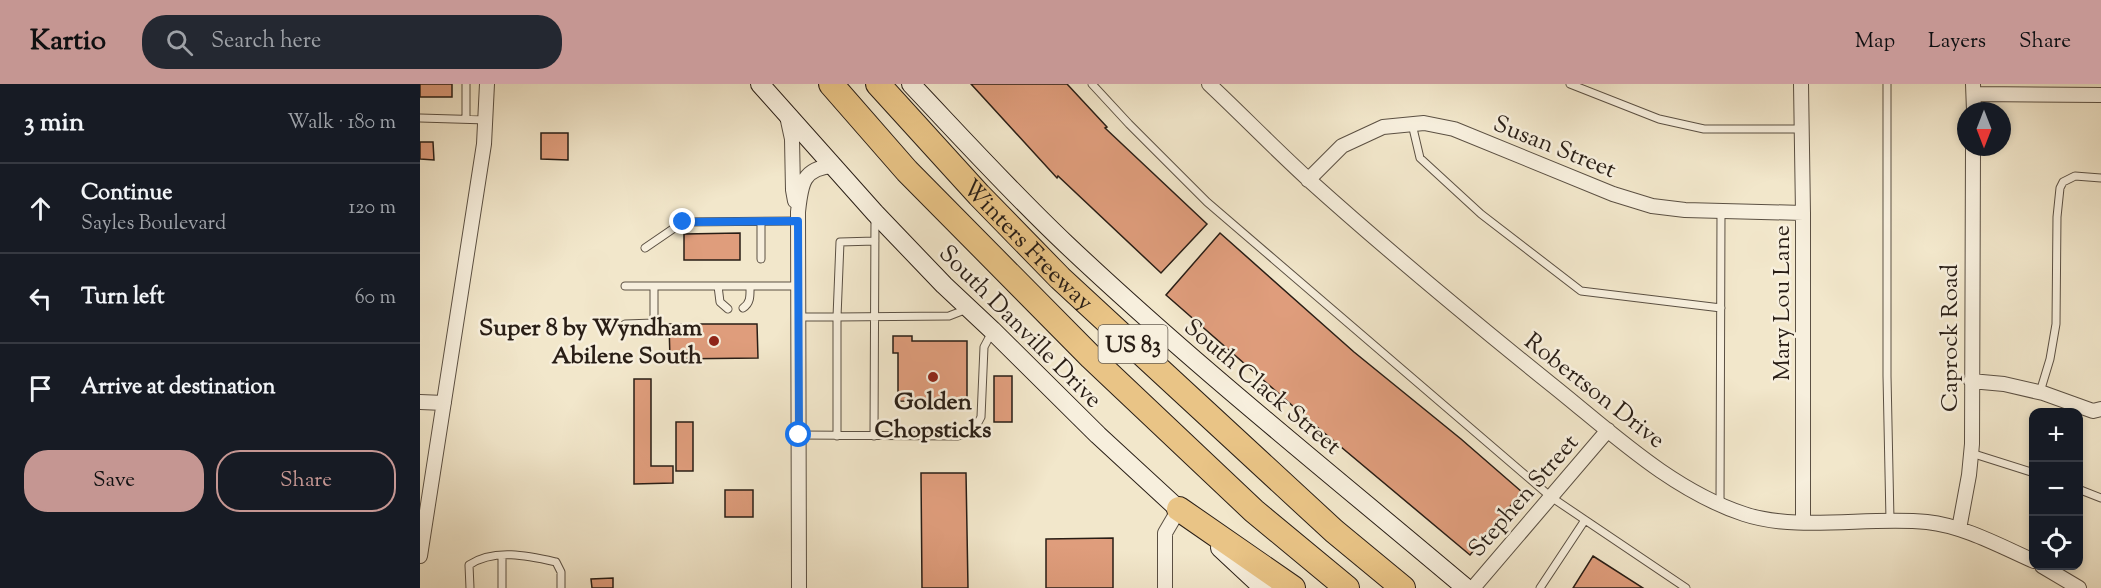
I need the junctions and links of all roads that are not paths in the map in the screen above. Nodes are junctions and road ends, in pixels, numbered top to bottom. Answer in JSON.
{"nodes":[{"id":1,"x":466,"y":84,"type":"edge"},
{"id":2,"x":487,"y":84,"type":"edge"},
{"id":3,"x":760,"y":84,"type":"edge"},
{"id":4,"x":831,"y":84,"type":"edge"},
{"id":5,"x":878,"y":84,"type":"edge"},
{"id":6,"x":911,"y":84,"type":"edge"},
{"id":7,"x":1092,"y":84,"type":"edge"},
{"id":8,"x":1209,"y":84,"type":"edge"},
{"id":9,"x":1570,"y":84,"type":"edge"},
{"id":10,"x":1801,"y":84,"type":"edge"},
{"id":11,"x":1887,"y":84,"type":"edge"},
{"id":12,"x":1973,"y":89,"type":"edge"},
{"id":13,"x":2101,"y":95,"type":"edge"},
{"id":14,"x":787,"y":116,"type":"junction"},
{"id":15,"x":420,"y":118,"type":"edge"},
{"id":16,"x":466,"y":119,"type":"junction"},
{"id":17,"x":487,"y":120,"type":"junction"},
{"id":18,"x":1412,"y":124,"type":"junction"},
{"id":19,"x":1802,"y":129,"type":"junction"},
{"id":20,"x":1973,"y":156,"type":"edge"},
{"id":21,"x":833,"y":166,"type":"junction"},
{"id":22,"x":2101,"y":178,"type":"edge"},
{"id":23,"x":1308,"y":180,"type":"junction"},
{"id":24,"x":1721,"y":212,"type":"junction"},
{"id":25,"x":875,"y":213,"type":"junction"},
{"id":26,"x":1803,"y":213,"type":"junction"},
{"id":27,"x":798,"y":217,"type":"junction"},
{"id":28,"x":761,"y":222,"type":"junction"},
{"id":29,"x":875,"y":241,"type":"junction"},
{"id":30,"x":645,"y":248,"type":"dead end"},
{"id":31,"x":761,"y":260,"type":"dead end"},
{"id":32,"x":625,"y":286,"type":"dead end"},
{"id":33,"x":654,"y":286,"type":"junction"},
{"id":34,"x":717,"y":286,"type":"junction"},
{"id":35,"x":750,"y":286,"type":"junction"},
{"id":36,"x":798,"y":286,"type":"junction"},
{"id":37,"x":1721,"y":308,"type":"junction"},
{"id":38,"x":728,"y":309,"type":"dead end"},
{"id":39,"x":743,"y":309,"type":"dead end"},
{"id":40,"x":970,"y":309,"type":"junction"},
{"id":41,"x":798,"y":317,"type":"junction"},
{"id":42,"x":837,"y":317,"type":"junction"},
{"id":43,"x":874,"y":317,"type":"junction"},
{"id":44,"x":625,"y":324,"type":"dead end"},
{"id":45,"x":992,"y":330,"type":"junction"},
{"id":46,"x":1971,"y":381,"type":"junction"},
{"id":47,"x":2040,"y":392,"type":"junction"},
{"id":48,"x":420,"y":402,"type":"edge"},
{"id":49,"x":444,"y":403,"type":"junction"},
{"id":50,"x":2101,"y":409,"type":"edge"},
{"id":51,"x":1608,"y":430,"type":"junction"},
{"id":52,"x":799,"y":435,"type":"junction"},
{"id":53,"x":837,"y":436,"type":"junction"},
{"id":54,"x":874,"y":436,"type":"junction"},
{"id":55,"x":1971,"y":453,"type":"junction"},
{"id":56,"x":2029,"y":471,"type":"edge"},
{"id":57,"x":2083,"y":491,"type":"edge"},
{"id":58,"x":1551,"y":497,"type":"junction"},
{"id":59,"x":2101,"y":498,"type":"edge"},
{"id":60,"x":1720,"y":504,"type":"junction"},
{"id":61,"x":1179,"y":509,"type":"junction"},
{"id":62,"x":1585,"y":520,"type":"junction"},
{"id":63,"x":1890,"y":520,"type":"junction"},
{"id":64,"x":1803,"y":522,"type":"junction"},
{"id":65,"x":1959,"y":529,"type":"junction"},
{"id":66,"x":420,"y":556,"type":"edge"},
{"id":67,"x":502,"y":556,"type":"junction"},
{"id":68,"x":2029,"y":559,"type":"edge"},
{"id":69,"x":2049,"y":570,"type":"edge"},
{"id":70,"x":1675,"y":585,"type":"edge"},
{"id":71,"x":470,"y":588,"type":"edge"},
{"id":72,"x":502,"y":588,"type":"edge"},
{"id":73,"x":561,"y":588,"type":"edge"},
{"id":74,"x":799,"y":588,"type":"edge"},
{"id":75,"x":1165,"y":588,"type":"edge"},
{"id":76,"x":1263,"y":588,"type":"edge"},
{"id":77,"x":1293,"y":588,"type":"edge"},
{"id":78,"x":1347,"y":588,"type":"edge"},
{"id":79,"x":1403,"y":588,"type":"edge"},
{"id":80,"x":1466,"y":588,"type":"edge"},
{"id":81,"x":1473,"y":588,"type":"edge"},
{"id":82,"x":1540,"y":588,"type":"edge"},
{"id":83,"x":1686,"y":588,"type":"edge"},
{"id":84,"x":2079,"y":588,"type":"edge"}],
"edges":[{"from":1,"to":16,"type":"lane"},
{"from":2,"to":17,"type":"street"},
{"from":3,"to":14,"type":"main road","name":"South Danville Drive"},
{"from":4,"to":78,"type":"highway","name":"Winters Freeway","number":"US 83"},
{"from":5,"to":79,"type":"highway","name":"Winters Freeway","number":"US 83"},
{"from":6,"to":80,"type":"main road","name":"South Clack Street"},
{"from":7,"to":58,"type":"lane"},
{"from":8,"to":23,"type":"street","name":"Robertson Drive"},
{"from":9,"to":19,"type":"lane"},
{"from":10,"to":19,"type":"street","name":"Mary Lou Lane"},
{"from":11,"to":63,"type":"lane"},
{"from":12,"to":13,"type":"street"},
{"from":14,"to":21,"type":"main road","name":"South Danville Drive"},
{"from":14,"to":27,"type":"street"},
{"from":15,"to":16,"type":"lane"},
{"from":16,"to":17,"type":"lane"},
{"from":17,"to":49,"type":"street"},
{"from":18,"to":23,"type":"street","name":"Susan Street"},
{"from":18,"to":24,"type":"street","name":"Susan Street"},
{"from":18,"to":37,"type":"lane"},
{"from":19,"to":26,"type":"street","name":"Mary Lou Lane"},
{"from":20,"to":46,"type":"street","name":"Caprock Road"},
{"from":21,"to":25,"type":"main road","name":"South Danville Drive"},
{"from":21,"to":27,"type":"street"},
{"from":22,"to":47,"type":"lane"},
{"from":23,"to":51,"type":"street","name":"Robertson Drive"},
{"from":24,"to":26,"type":"street","name":"Susan Street"},
{"from":24,"to":37,"type":"lane"},
{"from":25,"to":29,"type":"lane"},
{"from":25,"to":40,"type":"main road","name":"South Danville Drive"},
{"from":26,"to":64,"type":"street","name":"Mary Lou Lane"},
{"from":27,"to":28,"type":"lane"},
{"from":27,"to":36,"type":"street"},
{"from":28,"to":30,"type":"lane"},
{"from":28,"to":31,"type":"lane"},
{"from":29,"to":42,"type":"lane"},
{"from":29,"to":43,"type":"lane"},
{"from":32,"to":33,"type":"lane"},
{"from":33,"to":34,"type":"lane"},
{"from":33,"to":44,"type":"lane"},
{"from":34,"to":35,"type":"lane"},
{"from":34,"to":38,"type":"lane"},
{"from":35,"to":36,"type":"lane"},
{"from":35,"to":39,"type":"lane"},
{"from":36,"to":41,"type":"street"},
{"from":37,"to":60,"type":"lane"},
{"from":40,"to":43,"type":"lane"},
{"from":40,"to":45,"type":"main road","name":"South Danville Drive"},
{"from":41,"to":42,"type":"lane"},
{"from":41,"to":52,"type":"street"},
{"from":42,"to":43,"type":"lane"},
{"from":42,"to":53,"type":"lane"},
{"from":43,"to":54,"type":"lane"},
{"from":45,"to":54,"type":"lane"},
{"from":45,"to":61,"type":"main road","name":"South Danville Drive"},
{"from":46,"to":47,"type":"street"},
{"from":46,"to":55,"type":"street","name":"Caprock Road"},
{"from":47,"to":50,"type":"street"},
{"from":48,"to":49,"type":"street"},
{"from":49,"to":66,"type":"street"},
{"from":51,"to":58,"type":"street","name":"Stephen Street"},
{"from":51,"to":60,"type":"street","name":"Robertson Drive"},
{"from":52,"to":53,"type":"lane"},
{"from":52,"to":74,"type":"street"},
{"from":53,"to":54,"type":"lane"},
{"from":55,"to":56,"type":"lane"},
{"from":55,"to":65,"type":"street","name":"Caprock Road"},
{"from":57,"to":59,"type":"lane"},
{"from":58,"to":62,"type":"lane"},
{"from":58,"to":81,"type":"street","name":"Stephen Street"},
{"from":60,"to":64,"type":"street","name":"Robertson Drive"},
{"from":61,"to":75,"type":"street"},
{"from":61,"to":76,"type":"main road","name":"South Danville Drive"},
{"from":61,"to":77,"type":"highway"},
{"from":62,"to":70,"type":"lane"},
{"from":62,"to":82,"type":"lane"},
{"from":63,"to":64,"type":"street","name":"Robertson Drive"},
{"from":63,"to":65,"type":"street","name":"Robertson Drive"},
{"from":65,"to":68,"type":"street","name":"Robertson Drive"},
{"from":67,"to":71,"type":"lane"},
{"from":67,"to":72,"type":"lane"},
{"from":67,"to":73,"type":"lane"},
{"from":69,"to":84,"type":"street"},
{"from":70,"to":83,"type":"lane"}]}
